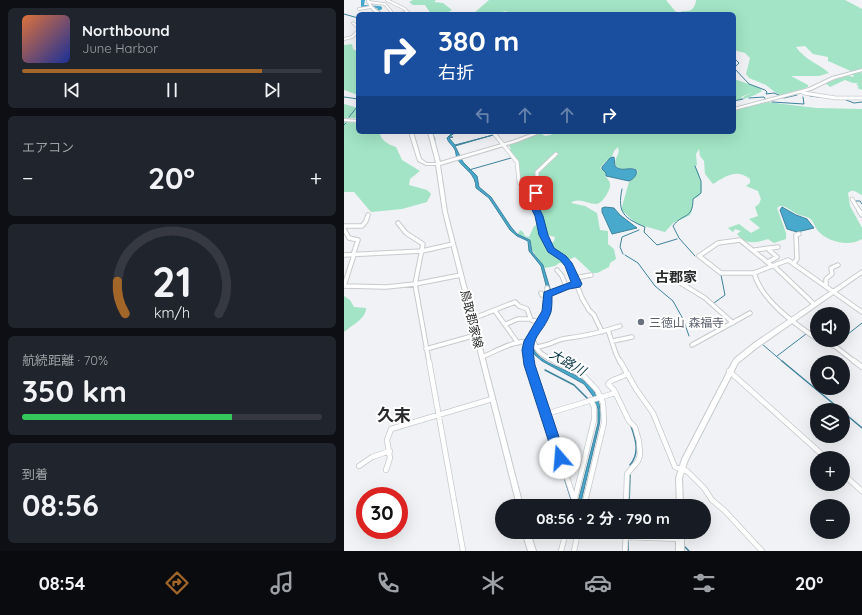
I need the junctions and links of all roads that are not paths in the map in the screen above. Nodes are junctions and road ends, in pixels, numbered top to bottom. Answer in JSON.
{"nodes":[{"id":1,"x":377,"y":0,"type":"edge"},
{"id":2,"x":387,"y":1,"type":"edge"},
{"id":3,"x":370,"y":4,"type":"edge"},
{"id":4,"x":385,"y":4,"type":"junction"},
{"id":5,"x":359,"y":9,"type":"dead end"},
{"id":6,"x":377,"y":12,"type":"edge"},
{"id":7,"x":391,"y":12,"type":"edge"},
{"id":8,"x":408,"y":12,"type":"edge"},
{"id":9,"x":353,"y":23,"type":"dead end"},
{"id":10,"x":356,"y":26,"type":"edge"},
{"id":11,"x":356,"y":35,"type":"edge"},
{"id":12,"x":344,"y":39,"type":"edge"},
{"id":13,"x":862,"y":70,"type":"edge"},
{"id":14,"x":800,"y":92,"type":"junction"},
{"id":15,"x":862,"y":98,"type":"edge"},
{"id":16,"x":736,"y":108,"type":"edge"},
{"id":17,"x":344,"y":120,"type":"edge"},
{"id":18,"x":356,"y":120,"type":"edge"},
{"id":19,"x":412,"y":134,"type":"edge"},
{"id":20,"x":430,"y":134,"type":"edge"},
{"id":21,"x":495,"y":134,"type":"edge"},
{"id":22,"x":534,"y":134,"type":"edge"},
{"id":23,"x":503,"y":145,"type":"junction"},
{"id":24,"x":556,"y":154,"type":"dead end"},
{"id":25,"x":438,"y":164,"type":"junction"},
{"id":26,"x":852,"y":199,"type":"dead end"},
{"id":27,"x":534,"y":206,"type":"junction"},
{"id":28,"x":368,"y":215,"type":"dead end"},
{"id":29,"x":862,"y":215,"type":"edge"},
{"id":30,"x":398,"y":223,"type":"dead end"},
{"id":31,"x":344,"y":226,"type":"edge"},
{"id":32,"x":344,"y":230,"type":"edge"},
{"id":33,"x":799,"y":234,"type":"dead end"},
{"id":34,"x":346,"y":237,"type":"edge"},
{"id":35,"x":453,"y":244,"type":"junction"},
{"id":36,"x":778,"y":247,"type":"dead end"},
{"id":37,"x":768,"y":249,"type":"junction"},
{"id":38,"x":755,"y":250,"type":"junction"},
{"id":39,"x":422,"y":251,"type":"junction"},
{"id":40,"x":344,"y":255,"type":"edge"},
{"id":41,"x":354,"y":255,"type":"junction"},
{"id":42,"x":768,"y":262,"type":"junction"},
{"id":43,"x":794,"y":264,"type":"junction"},
{"id":44,"x":838,"y":264,"type":"dead end"},
{"id":45,"x":773,"y":266,"type":"junction"},
{"id":46,"x":557,"y":270,"type":"dead end"},
{"id":47,"x":862,"y":272,"type":"edge"},
{"id":48,"x":754,"y":273,"type":"junction"},
{"id":49,"x":461,"y":275,"type":"junction"},
{"id":50,"x":591,"y":275,"type":"dead end"},
{"id":51,"x":575,"y":278,"type":"junction"},
{"id":52,"x":674,"y":279,"type":"dead end"},
{"id":53,"x":415,"y":284,"type":"junction"},
{"id":54,"x":577,"y":284,"type":"junction"},
{"id":55,"x":344,"y":286,"type":"edge"},
{"id":56,"x":566,"y":286,"type":"junction"},
{"id":57,"x":826,"y":286,"type":"junction"},
{"id":58,"x":547,"y":288,"type":"dead end"},
{"id":59,"x":833,"y":292,"type":"junction"},
{"id":60,"x":541,"y":293,"type":"dead end"},
{"id":61,"x":547,"y":294,"type":"junction"},
{"id":62,"x":814,"y":304,"type":"junction"},
{"id":63,"x":495,"y":311,"type":"junction"},
{"id":64,"x":862,"y":312,"type":"edge"},
{"id":65,"x":750,"y":313,"type":"dead end"},
{"id":66,"x":472,"y":319,"type":"junction"},
{"id":67,"x":530,"y":319,"type":"junction"},
{"id":68,"x":792,"y":320,"type":"junction"},
{"id":69,"x":540,"y":322,"type":"junction"},
{"id":70,"x":733,"y":323,"type":"junction"},
{"id":71,"x":506,"y":324,"type":"junction"},
{"id":72,"x":620,"y":326,"type":"dead end"},
{"id":73,"x":608,"y":330,"type":"junction"},
{"id":74,"x":602,"y":332,"type":"junction"},
{"id":75,"x":810,"y":334,"type":"edge"},
{"id":76,"x":476,"y":335,"type":"junction"},
{"id":77,"x":632,"y":337,"type":"dead end"},
{"id":78,"x":613,"y":342,"type":"junction"},
{"id":79,"x":518,"y":343,"type":"junction"},
{"id":80,"x":532,"y":343,"type":"junction"},
{"id":81,"x":692,"y":345,"type":"dead end"},
{"id":82,"x":836,"y":347,"type":"edge"},
{"id":83,"x":426,"y":349,"type":"junction"},
{"id":84,"x":482,"y":357,"type":"junction"},
{"id":85,"x":862,"y":367,"type":"edge"},
{"id":86,"x":730,"y":371,"type":"junction"},
{"id":87,"x":628,"y":374,"type":"junction"},
{"id":88,"x":615,"y":393,"type":"junction"},
{"id":89,"x":600,"y":397,"type":"junction"},
{"id":90,"x":492,"y":399,"type":"junction"},
{"id":91,"x":592,"y":400,"type":"junction"},
{"id":92,"x":546,"y":414,"type":"junction"},
{"id":93,"x":438,"y":415,"type":"junction"},
{"id":94,"x":390,"y":451,"type":"junction"},
{"id":95,"x":818,"y":451,"type":"edge"},
{"id":96,"x":359,"y":466,"type":"dead end"},
{"id":97,"x":682,"y":469,"type":"junction"},
{"id":98,"x":386,"y":470,"type":"dead end"},
{"id":99,"x":850,"y":480,"type":"edge"},
{"id":100,"x":862,"y":491,"type":"edge"},
{"id":101,"x":518,"y":499,"type":"edge"},
{"id":102,"x":574,"y":499,"type":"joint"},
{"id":103,"x":586,"y":499,"type":"edge"},
{"id":104,"x":626,"y":499,"type":"edge"},
{"id":105,"x":680,"y":499,"type":"edge"},
{"id":106,"x":528,"y":539,"type":"edge"},
{"id":107,"x":564,"y":539,"type":"edge"},
{"id":108,"x":577,"y":539,"type":"edge"},
{"id":109,"x":626,"y":539,"type":"edge"},
{"id":110,"x":680,"y":539,"type":"edge"},
{"id":111,"x":463,"y":551,"type":"edge"},
{"id":112,"x":532,"y":551,"type":"edge"},
{"id":113,"x":561,"y":551,"type":"edge"},
{"id":114,"x":574,"y":551,"type":"edge"},
{"id":115,"x":625,"y":551,"type":"edge"},
{"id":116,"x":680,"y":551,"type":"edge"},
{"id":117,"x":762,"y":551,"type":"edge"}],
"edges":[{"from":1,"to":3,"type":"street"},
{"from":2,"to":4,"type":"street"},
{"from":2,"to":8,"type":"street"},
{"from":3,"to":4,"type":"street"},
{"from":3,"to":5,"type":"street"},
{"from":3,"to":6,"type":"street"},
{"from":4,"to":7,"type":"street"},
{"from":9,"to":10,"type":"street"},
{"from":11,"to":12,"type":"street"},
{"from":13,"to":14,"type":"street"},
{"from":14,"to":15,"type":"street"},
{"from":14,"to":16,"type":"street"},
{"from":17,"to":18,"type":"street"},
{"from":19,"to":25,"type":"street"},
{"from":20,"to":25,"type":"street","name":"鳥取郡家線"},
{"from":21,"to":23,"type":"street"},
{"from":22,"to":23,"type":"street"},
{"from":23,"to":25,"type":"street"},
{"from":23,"to":27,"type":"street"},
{"from":24,"to":27,"type":"street"},
{"from":25,"to":35,"type":"street","name":"鳥取郡家線"},
{"from":26,"to":29,"type":"street"},
{"from":27,"to":51,"type":"street"},
{"from":28,"to":31,"type":"street"},
{"from":30,"to":39,"type":"street"},
{"from":32,"to":34,"type":"street"},
{"from":33,"to":43,"type":"street"},
{"from":34,"to":41,"type":"street"},
{"from":35,"to":39,"type":"street"},
{"from":35,"to":49,"type":"street","name":"鳥取郡家線"},
{"from":36,"to":37,"type":"street"},
{"from":37,"to":38,"type":"street"},
{"from":37,"to":42,"type":"street"},
{"from":38,"to":42,"type":"street"},
{"from":38,"to":48,"type":"street"},
{"from":39,"to":41,"type":"street"},
{"from":39,"to":53,"type":"street"},
{"from":40,"to":41,"type":"street"},
{"from":41,"to":55,"type":"street"},
{"from":42,"to":45,"type":"street"},
{"from":43,"to":45,"type":"street"},
{"from":43,"to":57,"type":"street"},
{"from":44,"to":57,"type":"street"},
{"from":45,"to":48,"type":"street"},
{"from":45,"to":62,"type":"street"},
{"from":46,"to":56,"type":"street"},
{"from":47,"to":59,"type":"street"},
{"from":48,"to":68,"type":"street"},
{"from":49,"to":53,"type":"street"},
{"from":49,"to":66,"type":"street","name":"鳥取郡家線"},
{"from":50,"to":51,"type":"street"},
{"from":51,"to":54,"type":"street"},
{"from":52,"to":70,"type":"street"},
{"from":53,"to":55,"type":"street"},
{"from":53,"to":83,"type":"street"},
{"from":54,"to":56,"type":"street"},
{"from":54,"to":74,"type":"street"},
{"from":56,"to":61,"type":"street"},
{"from":57,"to":59,"type":"street"},
{"from":58,"to":61,"type":"street"},
{"from":59,"to":62,"type":"street"},
{"from":59,"to":64,"type":"street"},
{"from":60,"to":61,"type":"street"},
{"from":61,"to":69,"type":"street"},
{"from":62,"to":68,"type":"street"},
{"from":63,"to":66,"type":"street"},
{"from":63,"to":67,"type":"street"},
{"from":63,"to":71,"type":"street"},
{"from":65,"to":70,"type":"street"},
{"from":66,"to":76,"type":"street","name":"鳥取郡家線"},
{"from":67,"to":69,"type":"street"},
{"from":67,"to":71,"type":"street"},
{"from":68,"to":75,"type":"street"},
{"from":68,"to":86,"type":"street"},
{"from":69,"to":80,"type":"street"},
{"from":70,"to":81,"type":"street"},
{"from":71,"to":79,"type":"street"},
{"from":72,"to":73,"type":"street"},
{"from":73,"to":74,"type":"street"},
{"from":73,"to":78,"type":"street"},
{"from":74,"to":80,"type":"street"},
{"from":76,"to":83,"type":"street"},
{"from":76,"to":84,"type":"street","name":"鳥取郡家線"},
{"from":77,"to":78,"type":"street"},
{"from":78,"to":87,"type":"street"},
{"from":79,"to":80,"type":"street"},
{"from":79,"to":84,"type":"street"},
{"from":80,"to":89,"type":"street"},
{"from":80,"to":92,"type":"street"},
{"from":82,"to":85,"type":"street"},
{"from":83,"to":93,"type":"street"},
{"from":84,"to":90,"type":"street","name":"鳥取郡家線"},
{"from":86,"to":95,"type":"street"},
{"from":86,"to":97,"type":"street"},
{"from":87,"to":88,"type":"street"},
{"from":87,"to":97,"type":"street"},
{"from":88,"to":89,"type":"street"},
{"from":88,"to":104,"type":"street"},
{"from":89,"to":91,"type":"street"},
{"from":89,"to":103,"type":"street"},
{"from":90,"to":93,"type":"street"},
{"from":90,"to":101,"type":"street","name":"鳥取郡家線"},
{"from":91,"to":92,"type":"street"},
{"from":91,"to":102,"type":"street"},
{"from":92,"to":102,"type":"street"},
{"from":93,"to":94,"type":"street"},
{"from":93,"to":111,"type":"street"},
{"from":94,"to":96,"type":"street"},
{"from":94,"to":98,"type":"street"},
{"from":97,"to":105,"type":"street"},
{"from":97,"to":117,"type":"street"},
{"from":99,"to":100,"type":"street"},
{"from":106,"to":112,"type":"street"},
{"from":107,"to":113,"type":"street"},
{"from":108,"to":114,"type":"street"},
{"from":109,"to":115,"type":"street"},
{"from":110,"to":116,"type":"street"}]}
